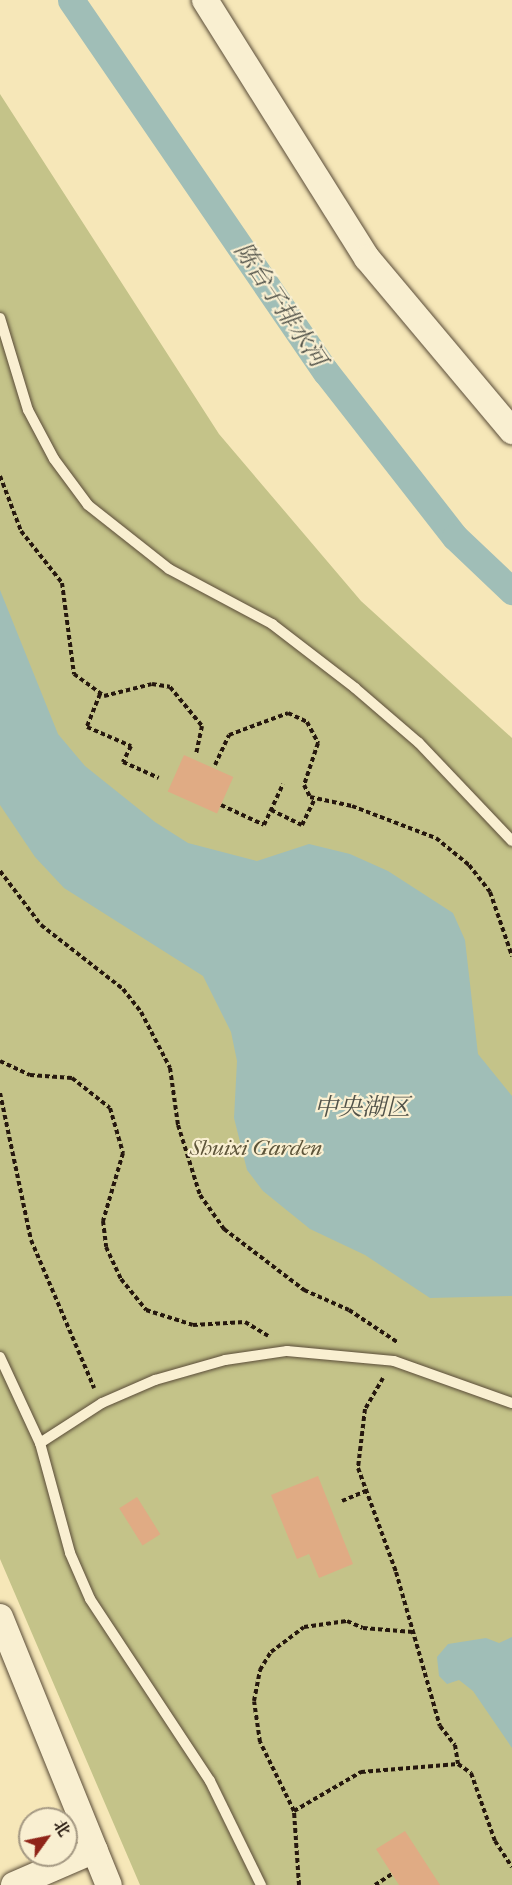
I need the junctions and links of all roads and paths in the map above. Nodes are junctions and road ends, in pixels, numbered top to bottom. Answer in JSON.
{"nodes":[{"id":1,"x":205,"y":0,"type":"edge"},
{"id":2,"x":0,"y":318,"type":"edge"},
{"id":3,"x":512,"y":431,"type":"edge"},
{"id":4,"x":0,"y":476,"type":"edge"},
{"id":5,"x":100,"y":694,"type":"junction"},
{"id":6,"x":196,"y":754,"type":"dead end"},
{"id":7,"x":215,"y":765,"type":"dead end"},
{"id":8,"x":159,"y":778,"type":"dead end"},
{"id":9,"x":283,"y":784,"type":"dead end"},
{"id":10,"x":314,"y":800,"type":"junction"},
{"id":11,"x":221,"y":806,"type":"dead end"},
{"id":12,"x":271,"y":810,"type":"junction"},
{"id":13,"x":512,"y":841,"type":"edge"},
{"id":14,"x":0,"y":871,"type":"edge"},
{"id":15,"x":512,"y":956,"type":"edge"},
{"id":16,"x":0,"y":1061,"type":"edge"},
{"id":17,"x":0,"y":1093,"type":"edge"},
{"id":18,"x":287,"y":1351,"type":"junction"},
{"id":19,"x":0,"y":1357,"type":"edge"},
{"id":20,"x":394,"y":1361,"type":"junction"},
{"id":21,"x":102,"y":1403,"type":"junction"},
{"id":22,"x":512,"y":1403,"type":"edge"},
{"id":23,"x":40,"y":1443,"type":"junction"},
{"id":24,"x":366,"y":1491,"type":"junction"},
{"id":25,"x":342,"y":1501,"type":"dead end"},
{"id":26,"x":0,"y":1617,"type":"edge"},
{"id":27,"x":413,"y":1632,"type":"junction"},
{"id":28,"x":0,"y":1653,"type":"edge"},
{"id":29,"x":458,"y":1764,"type":"junction"},
{"id":30,"x":294,"y":1811,"type":"junction"},
{"id":31,"x":82,"y":1845,"type":"edge"},
{"id":32,"x":18,"y":1867,"type":"edge"},
{"id":33,"x":512,"y":1867,"type":"edge"},
{"id":34,"x":392,"y":1874,"type":"dead end"},
{"id":35,"x":0,"y":1877,"type":"edge"},
{"id":36,"x":14,"y":1885,"type":"edge"},
{"id":37,"x":96,"y":1885,"type":"edge"},
{"id":38,"x":109,"y":1885,"type":"edge"},
{"id":39,"x":261,"y":1885,"type":"edge"},
{"id":40,"x":299,"y":1885,"type":"edge"},
{"id":41,"x":375,"y":1885,"type":"edge"}],
"edges":[{"from":1,"to":3,"type":"street"},
{"from":2,"to":13,"type":"lane"},
{"from":4,"to":5,"type":"path"},
{"from":5,"to":6,"type":"path"},
{"from":5,"to":8,"type":"path"},
{"from":7,"to":10,"type":"path"},
{"from":9,"to":12,"type":"path"},
{"from":10,"to":12,"type":"path"},
{"from":10,"to":15,"type":"path"},
{"from":11,"to":12,"type":"path"},
{"from":14,"to":20,"type":"path"},
{"from":16,"to":18,"type":"path"},
{"from":17,"to":21,"type":"path"},
{"from":18,"to":20,"type":"lane"},
{"from":18,"to":21,"type":"lane"},
{"from":19,"to":23,"type":"lane"},
{"from":20,"to":22,"type":"lane"},
{"from":20,"to":24,"type":"path"},
{"from":21,"to":23,"type":"lane"},
{"from":23,"to":39,"type":"lane"},
{"from":24,"to":25,"type":"path"},
{"from":24,"to":27,"type":"path"},
{"from":26,"to":31,"type":"street"},
{"from":27,"to":29,"type":"path"},
{"from":27,"to":30,"type":"path"},
{"from":28,"to":31,"type":"street"},
{"from":29,"to":30,"type":"path"},
{"from":29,"to":33,"type":"path"},
{"from":30,"to":40,"type":"path"},
{"from":31,"to":36,"type":"street"},
{"from":31,"to":37,"type":"street"},
{"from":31,"to":38,"type":"street"},
{"from":32,"to":35,"type":"street"},
{"from":34,"to":41,"type":"path"}]}
